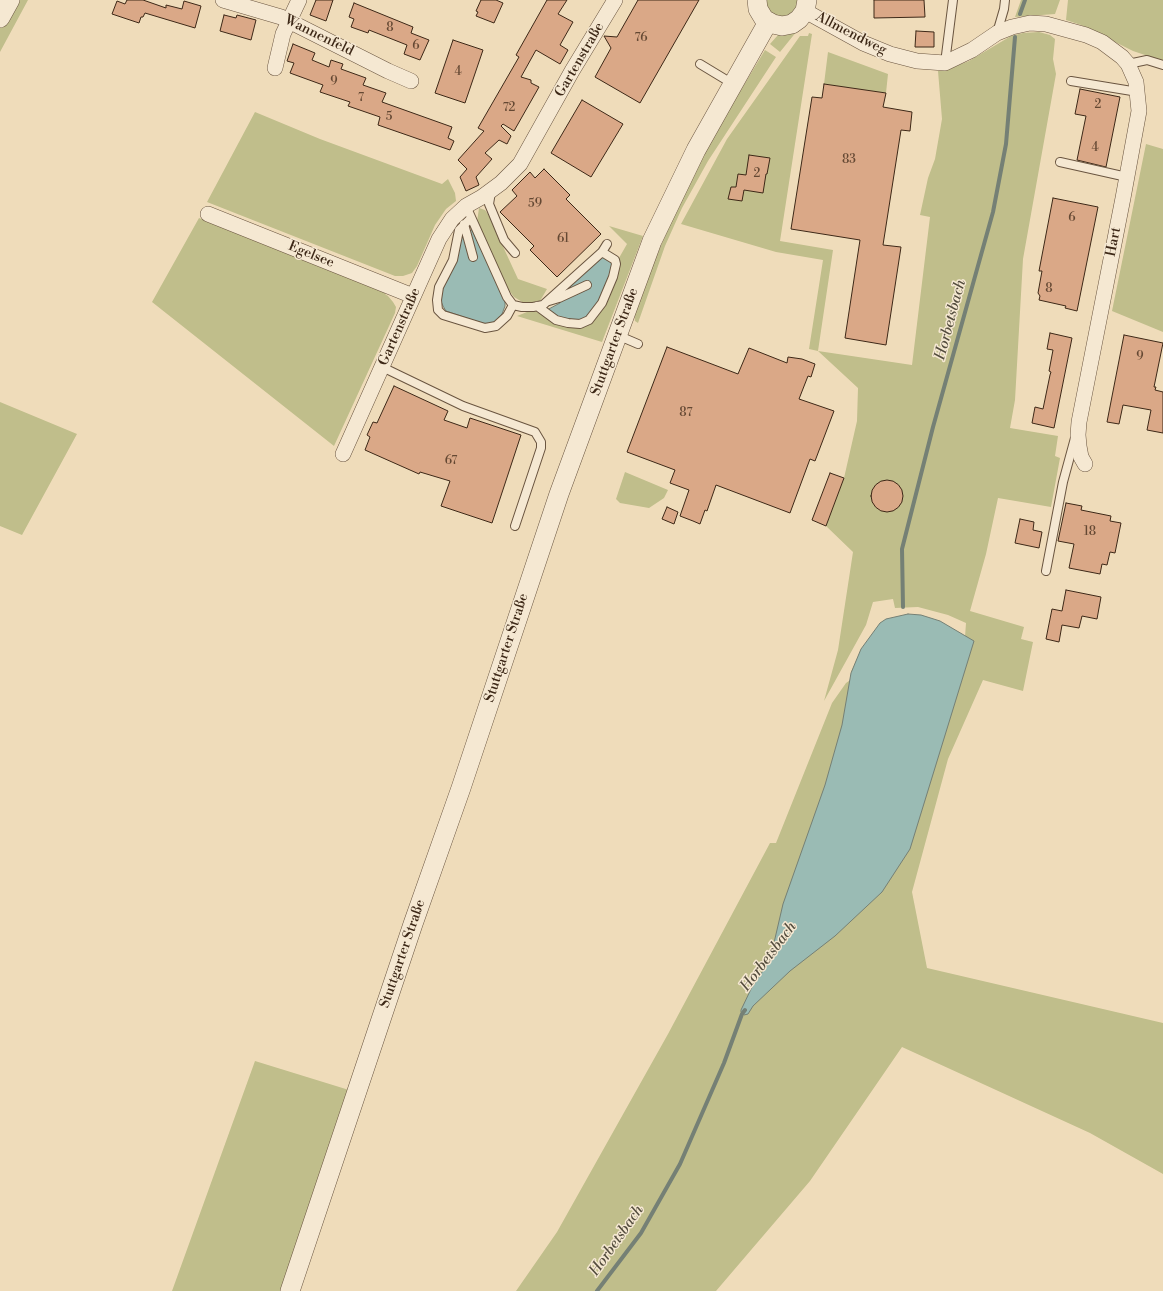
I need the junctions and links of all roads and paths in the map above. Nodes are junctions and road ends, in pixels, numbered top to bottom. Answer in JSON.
{"nodes":[{"id":1,"x":10,"y":0,"type":"edge"},
{"id":2,"x":223,"y":0,"type":"edge"},
{"id":3,"x":299,"y":0,"type":"edge"},
{"id":4,"x":615,"y":0,"type":"edge"},
{"id":5,"x":757,"y":0,"type":"edge"},
{"id":6,"x":953,"y":0,"type":"edge"},
{"id":7,"x":1005,"y":0,"type":"edge"},
{"id":8,"x":806,"y":5,"type":"edge"},
{"id":9,"x":0,"y":18,"type":"edge"},
{"id":10,"x":289,"y":22,"type":"junction"},
{"id":11,"x":768,"y":22,"type":"junction"},
{"id":12,"x":998,"y":32,"type":"junction"},
{"id":13,"x":945,"y":63,"type":"junction"},
{"id":14,"x":700,"y":64,"type":"dead end"},
{"id":15,"x":1128,"y":64,"type":"junction"},
{"id":16,"x":1163,"y":65,"type":"edge"},
{"id":17,"x":275,"y":68,"type":"dead end"},
{"id":18,"x":411,"y":81,"type":"dead end"},
{"id":19,"x":1071,"y":81,"type":"dead end"},
{"id":20,"x":733,"y":84,"type":"junction"},
{"id":21,"x":1138,"y":92,"type":"junction"},
{"id":22,"x":1060,"y":162,"type":"dead end"},
{"id":23,"x":1127,"y":177,"type":"junction"},
{"id":24,"x":491,"y":191,"type":"junction"},
{"id":25,"x":468,"y":212,"type":"junction"},
{"id":26,"x":208,"y":214,"type":"dead end"},
{"id":27,"x":464,"y":224,"type":"junction"},
{"id":28,"x":607,"y":244,"type":"dead end"},
{"id":29,"x":602,"y":252,"type":"junction"},
{"id":30,"x":515,"y":253,"type":"dead end"},
{"id":31,"x":473,"y":256,"type":"dead end"},
{"id":32,"x":587,"y":285,"type":"dead end"},
{"id":33,"x":413,"y":296,"type":"junction"},
{"id":34,"x":548,"y":301,"type":"junction"},
{"id":35,"x":513,"y":305,"type":"junction"},
{"id":36,"x":537,"y":306,"type":"junction"},
{"id":37,"x":617,"y":335,"type":"junction"},
{"id":38,"x":638,"y":344,"type":"dead end"},
{"id":39,"x":382,"y":367,"type":"junction"},
{"id":40,"x":1079,"y":422,"type":"junction"},
{"id":41,"x":343,"y":454,"type":"dead end"},
{"id":42,"x":1085,"y":464,"type":"dead end"},
{"id":43,"x":515,"y":526,"type":"dead end"},
{"id":44,"x":1046,"y":571,"type":"dead end"},
{"id":45,"x":290,"y":1291,"type":"edge"}],
"edges":[{"from":1,"to":9,"type":"street"},
{"from":2,"to":10,"type":"street","name":"Wannenfeld"},
{"from":3,"to":10,"type":"street"},
{"from":4,"to":24,"type":"street","name":"Gartenstraße"},
{"from":5,"to":11,"type":"street"},
{"from":6,"to":13,"type":"lane"},
{"from":7,"to":12,"type":"lane"},
{"from":8,"to":11,"type":"street"},
{"from":8,"to":13,"type":"street","name":"Allmendweg"},
{"from":10,"to":17,"type":"street"},
{"from":10,"to":18,"type":"street","name":"Wannenfeld"},
{"from":11,"to":20,"type":"street","name":"Stuttgarter Straße"},
{"from":12,"to":13,"type":"street","name":"Allmendweg"},
{"from":12,"to":15,"type":"street","name":"Allmendweg"},
{"from":14,"to":20,"type":"lane"},
{"from":15,"to":16,"type":"lane"},
{"from":15,"to":21,"type":"street","name":"Hart"},
{"from":19,"to":21,"type":"lane"},
{"from":20,"to":37,"type":"street","name":"Stuttgarter Straße"},
{"from":21,"to":23,"type":"street","name":"Hart"},
{"from":22,"to":23,"type":"lane"},
{"from":23,"to":40,"type":"street","name":"Hart"},
{"from":24,"to":25,"type":"street","name":"Gartenstraße"},
{"from":24,"to":30,"type":"lane"},
{"from":25,"to":27,"type":"lane"},
{"from":25,"to":33,"type":"street","name":"Gartenstraße"},
{"from":25,"to":35,"type":"lane"},
{"from":26,"to":33,"type":"street","name":"Egelsee"},
{"from":27,"to":31,"type":"lane"},
{"from":27,"to":35,"type":"lane"},
{"from":28,"to":29,"type":"lane"},
{"from":29,"to":34,"type":"lane"},
{"from":29,"to":36,"type":"lane"},
{"from":32,"to":34,"type":"lane"},
{"from":33,"to":39,"type":"street","name":"Gartenstraße"},
{"from":34,"to":36,"type":"lane"},
{"from":35,"to":36,"type":"lane"},
{"from":37,"to":38,"type":"lane"},
{"from":37,"to":45,"type":"street","name":"Stuttgarter Straße"},
{"from":39,"to":41,"type":"street","name":"Gartenstraße"},
{"from":39,"to":43,"type":"lane"},
{"from":40,"to":42,"type":"street","name":"Hart"},
{"from":40,"to":44,"type":"lane","name":"Hart"}]}
